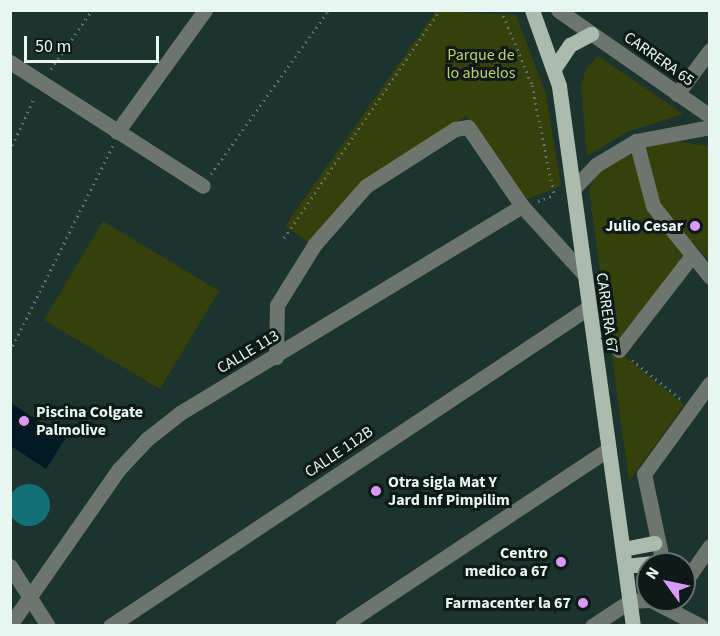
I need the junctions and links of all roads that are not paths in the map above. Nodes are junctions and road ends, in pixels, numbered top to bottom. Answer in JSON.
{"nodes":[{"id":1,"x":205,"y":10,"type":"edge"},
{"id":2,"x":532,"y":10,"type":"edge"},
{"id":3,"x":558,"y":10,"type":"edge"},
{"id":4,"x":591,"y":34,"type":"junction"},
{"id":5,"x":710,"y":51,"type":"edge"},
{"id":6,"x":10,"y":62,"type":"edge"},
{"id":7,"x":555,"y":67,"type":"junction"},
{"id":8,"x":677,"y":94,"type":"junction"},
{"id":9,"x":710,"y":116,"type":"edge"},
{"id":10,"x":710,"y":127,"type":"edge"},
{"id":11,"x":117,"y":132,"type":"junction"},
{"id":12,"x":636,"y":141,"type":"junction"},
{"id":13,"x":203,"y":186,"type":"road end"},
{"id":14,"x":573,"y":189,"type":"junction"},
{"id":15,"x":522,"y":206,"type":"junction"},
{"id":16,"x":692,"y":256,"type":"junction"},
{"id":17,"x":583,"y":273,"type":"junction"},
{"id":18,"x":710,"y":277,"type":"edge"},
{"id":19,"x":588,"y":308,"type":"junction"},
{"id":20,"x":619,"y":350,"type":"road end"},
{"id":21,"x":276,"y":357,"type":"junction"},
{"id":22,"x":710,"y":383,"type":"edge"},
{"id":23,"x":608,"y":449,"type":"junction"},
{"id":24,"x":654,"y":543,"type":"junction"},
{"id":25,"x":710,"y":546,"type":"edge"},
{"id":26,"x":622,"y":549,"type":"junction"},
{"id":27,"x":658,"y":552,"type":"edge"},
{"id":28,"x":636,"y":565,"type":"edge"},
{"id":29,"x":10,"y":566,"type":"edge"},
{"id":30,"x":625,"y":566,"type":"junction"},
{"id":31,"x":696,"y":566,"type":"edge"},
{"id":32,"x":31,"y":597,"type":"junction"},
{"id":33,"x":630,"y":601,"type":"junction"},
{"id":34,"x":636,"y":601,"type":"edge"},
{"id":35,"x":674,"y":612,"type":"edge"},
{"id":36,"x":10,"y":625,"type":"edge"},
{"id":37,"x":48,"y":626,"type":"edge"},
{"id":38,"x":110,"y":626,"type":"edge"},
{"id":39,"x":342,"y":626,"type":"edge"},
{"id":40,"x":592,"y":626,"type":"edge"},
{"id":41,"x":633,"y":626,"type":"edge"},
{"id":42,"x":701,"y":626,"type":"edge"}],
"edges":[{"from":1,"to":11,"type":"street"},
{"from":2,"to":7,"type":"main road","name":"CARRERA 67"},
{"from":3,"to":4,"type":"street","name":"CARRERA 65"},
{"from":4,"to":7,"type":"main road"},
{"from":4,"to":8,"type":"street","name":"CARRERA 65"},
{"from":5,"to":8,"type":"street"},
{"from":6,"to":11,"type":"street"},
{"from":7,"to":14,"type":"main road","name":"CARRERA 67"},
{"from":8,"to":9,"type":"street","name":"CARRERA 65"},
{"from":10,"to":12,"type":"street"},
{"from":11,"to":13,"type":"street"},
{"from":12,"to":14,"type":"street"},
{"from":12,"to":16,"type":"street"},
{"from":14,"to":17,"type":"main road","name":"CARRERA 67"},
{"from":15,"to":17,"type":"street"},
{"from":15,"to":21,"type":"street","name":"CALLE 113"},
{"from":15,"to":21,"type":"street"},
{"from":16,"to":18,"type":"street"},
{"from":16,"to":20,"type":"street"},
{"from":17,"to":19,"type":"main road","name":"CARRERA 67"},
{"from":19,"to":23,"type":"main road","name":"CARRERA 67"},
{"from":19,"to":38,"type":"street","name":"CALLE 112B"},
{"from":21,"to":32,"type":"street","name":"CALLE 113"},
{"from":22,"to":24,"type":"street"},
{"from":23,"to":26,"type":"main road","name":"CARRERA 67"},
{"from":23,"to":39,"type":"street"},
{"from":24,"to":26,"type":"main road"},
{"from":24,"to":27,"type":"street"},
{"from":25,"to":31,"type":"street"},
{"from":26,"to":30,"type":"main road","name":"CARRERA 67"},
{"from":28,"to":30,"type":"main road"},
{"from":29,"to":32,"type":"street"},
{"from":30,"to":33,"type":"main road","name":"CARRERA 67"},
{"from":32,"to":36,"type":"street","name":"CALLE 113"},
{"from":32,"to":37,"type":"street"},
{"from":33,"to":34,"type":"street"},
{"from":33,"to":40,"type":"street"},
{"from":33,"to":41,"type":"main road","name":"CARRERA 67"},
{"from":35,"to":42,"type":"street"}]}
